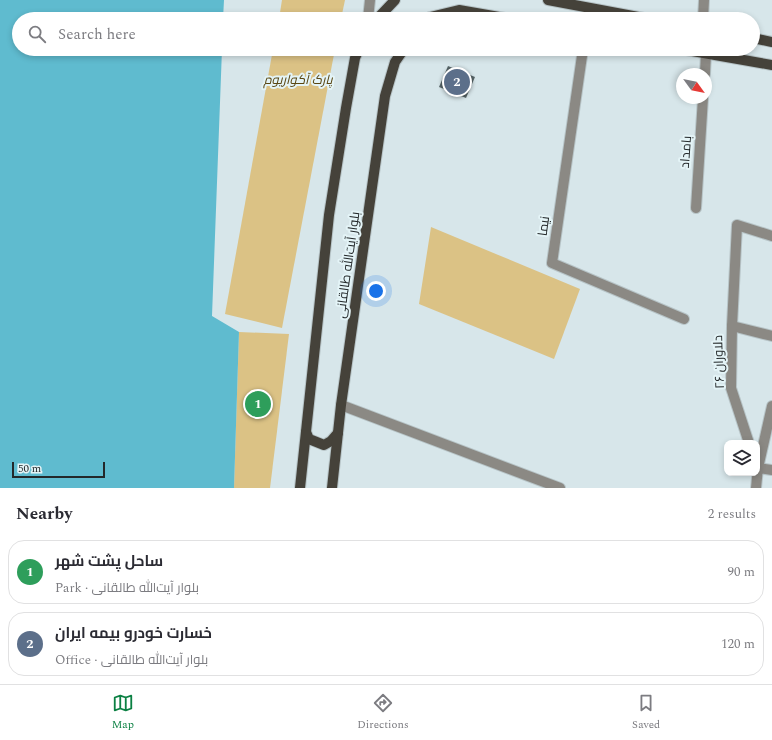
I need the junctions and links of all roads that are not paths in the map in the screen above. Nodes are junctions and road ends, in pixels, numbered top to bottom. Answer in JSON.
{"nodes":[{"id":1,"x":370,"y":0,"type":"edge"},
{"id":2,"x":395,"y":0,"type":"edge"},
{"id":3,"x":548,"y":0,"type":"edge"},
{"id":4,"x":704,"y":0,"type":"edge"},
{"id":5,"x":562,"y":1,"type":"edge"},
{"id":6,"x":369,"y":12,"type":"edge"},
{"id":7,"x":384,"y":12,"type":"edge"},
{"id":8,"x":451,"y":12,"type":"edge"},
{"id":9,"x":471,"y":12,"type":"edge"},
{"id":10,"x":615,"y":12,"type":"edge"},
{"id":11,"x":703,"y":12,"type":"edge"},
{"id":12,"x":760,"y":39,"type":"edge"},
{"id":13,"x":772,"y":42,"type":"edge"},
{"id":14,"x":356,"y":56,"type":"edge"},
{"id":15,"x":399,"y":56,"type":"edge"},
{"id":16,"x":582,"y":56,"type":"edge"},
{"id":17,"x":706,"y":56,"type":"edge"},
{"id":18,"x":718,"y":56,"type":"edge"},
{"id":19,"x":772,"y":65,"type":"edge"},
{"id":20,"x":705,"y":68,"type":"edge"},
{"id":21,"x":703,"y":104,"type":"edge"},
{"id":22,"x":696,"y":208,"type":"dead end"},
{"id":23,"x":772,"y":236,"type":"edge"},
{"id":24,"x":684,"y":319,"type":"dead end"},
{"id":25,"x":732,"y":326,"type":"junction"},
{"id":26,"x":772,"y":336,"type":"edge"},
{"id":27,"x":342,"y":405,"type":"junction"},
{"id":28,"x":772,"y":406,"type":"edge"},
{"id":29,"x":306,"y":432,"type":"junction"},
{"id":30,"x":338,"y":433,"type":"junction"},
{"id":31,"x":748,"y":440,"type":"edge"},
{"id":32,"x":760,"y":454,"type":"edge"},
{"id":33,"x":760,"y":467,"type":"edge"},
{"id":34,"x":772,"y":470,"type":"edge"},
{"id":35,"x":757,"y":476,"type":"edge"},
{"id":36,"x":300,"y":488,"type":"edge"},
{"id":37,"x":332,"y":488,"type":"edge"},
{"id":38,"x":560,"y":488,"type":"edge"},
{"id":39,"x":756,"y":488,"type":"edge"}],
"edges":[{"from":1,"to":6,"type":"street"},
{"from":2,"to":7,"type":"main road"},
{"from":3,"to":5,"type":"main road"},
{"from":4,"to":11,"type":"street"},
{"from":5,"to":10,"type":"main road"},
{"from":8,"to":9,"type":"main road"},
{"from":12,"to":13,"type":"main road"},
{"from":14,"to":29,"type":"main road","name":"بلوار آیت‌الله طالقانی"},
{"from":15,"to":27,"type":"main road","name":"بلوار آیت‌الله طالقانی"},
{"from":16,"to":24,"type":"street","name":"نیما"},
{"from":17,"to":20,"type":"street"},
{"from":18,"to":19,"type":"main road"},
{"from":21,"to":22,"type":"street","name":"بامداد"},
{"from":23,"to":25,"type":"street","name":"دلاوران ۲۶"},
{"from":25,"to":26,"type":"street"},
{"from":25,"to":31,"type":"street","name":"دلاوران ۲۶"},
{"from":27,"to":30,"type":"main road","name":"بلوار آیت‌الله طالقانی"},
{"from":27,"to":38,"type":"street"},
{"from":28,"to":32,"type":"street"},
{"from":29,"to":30,"type":"main road"},
{"from":29,"to":36,"type":"main road","name":"بلوار آیت‌الله طالقانی"},
{"from":30,"to":37,"type":"main road","name":"بلوار آیت‌الله طالقانی"},
{"from":33,"to":34,"type":"street"},
{"from":35,"to":39,"type":"street"}]}
